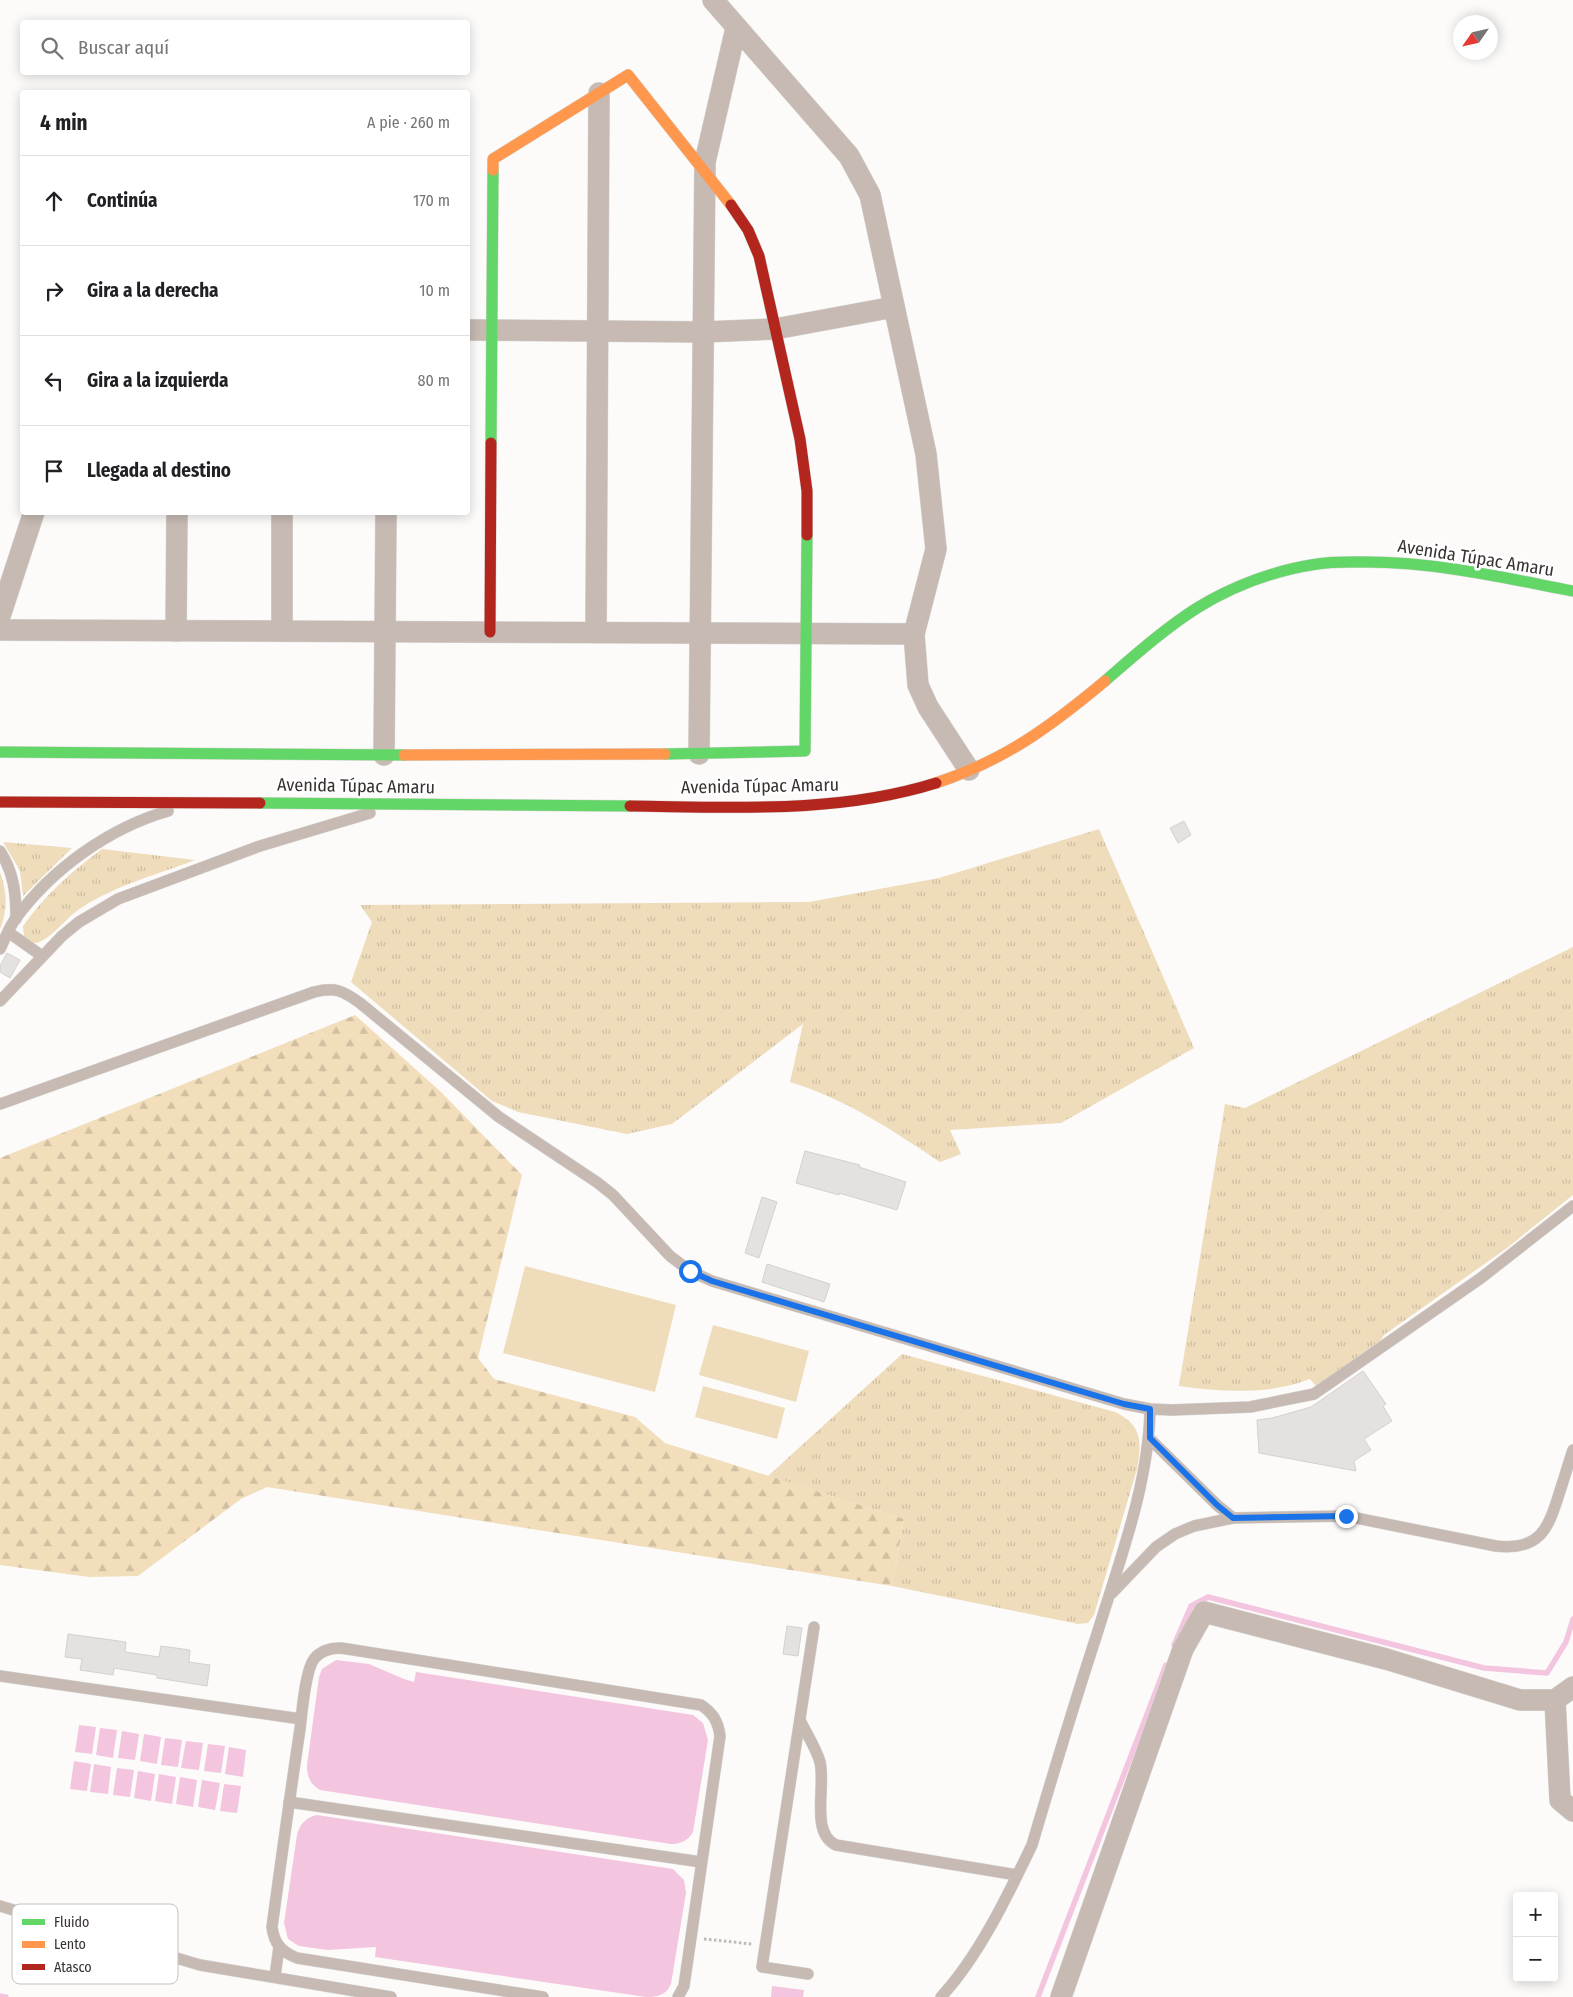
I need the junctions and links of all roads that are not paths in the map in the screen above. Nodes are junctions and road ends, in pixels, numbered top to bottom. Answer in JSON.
{"nodes":[{"id":1,"x":713,"y":0,"type":"edge"},
{"id":2,"x":736,"y":28,"type":"junction"},
{"id":3,"x":598,"y":93,"type":"junction"},
{"id":4,"x":705,"y":172,"type":"junction"},
{"id":5,"x":894,"y":307,"type":"junction"},
{"id":6,"x":775,"y":329,"type":"junction"},
{"id":7,"x":470,"y":330,"type":"edge"},
{"id":8,"x":492,"y":330,"type":"junction"},
{"id":9,"x":598,"y":331,"type":"junction"},
{"id":10,"x":703,"y":332,"type":"junction"},
{"id":11,"x":33,"y":515,"type":"edge"},
{"id":12,"x":176,"y":515,"type":"edge"},
{"id":13,"x":282,"y":515,"type":"edge"},
{"id":14,"x":386,"y":515,"type":"edge"},
{"id":15,"x":1573,"y":590,"type":"edge"},
{"id":16,"x":0,"y":616,"type":"edge"},
{"id":17,"x":0,"y":630,"type":"edge"},
{"id":18,"x":176,"y":631,"type":"junction"},
{"id":19,"x":282,"y":631,"type":"junction"},
{"id":20,"x":385,"y":632,"type":"junction"},
{"id":21,"x":490,"y":632,"type":"junction"},
{"id":22,"x":596,"y":632,"type":"junction"},
{"id":23,"x":700,"y":633,"type":"junction"},
{"id":24,"x":806,"y":633,"type":"junction"},
{"id":25,"x":914,"y":634,"type":"junction"},
{"id":26,"x":0,"y":752,"type":"edge"},
{"id":27,"x":699,"y":754,"type":"junction"},
{"id":28,"x":384,"y":755,"type":"junction"},
{"id":29,"x":969,"y":770,"type":"junction"},
{"id":30,"x":0,"y":802,"type":"edge"},
{"id":31,"x":202,"y":802,"type":"junction"},
{"id":32,"x":402,"y":804,"type":"junction"},
{"id":33,"x":0,"y":851,"type":"edge"},
{"id":34,"x":16,"y":919,"type":"junction"},
{"id":35,"x":8,"y":932,"type":"junction"},
{"id":36,"x":0,"y":949,"type":"edge"},
{"id":37,"x":42,"y":956,"type":"junction"},
{"id":38,"x":0,"y":1001,"type":"edge"},
{"id":39,"x":0,"y":1104,"type":"edge"},
{"id":40,"x":1573,"y":1206,"type":"edge"},
{"id":41,"x":1150,"y":1409,"type":"junction"},
{"id":42,"x":1150,"y":1438,"type":"junction"},
{"id":43,"x":1573,"y":1450,"type":"edge"},
{"id":44,"x":1233,"y":1518,"type":"junction"},
{"id":45,"x":1110,"y":1596,"type":"junction"},
{"id":46,"x":814,"y":1627,"type":"dead end"},
{"id":47,"x":0,"y":1676,"type":"edge"},
{"id":48,"x":1573,"y":1687,"type":"edge"},
{"id":49,"x":1555,"y":1700,"type":"junction"},
{"id":50,"x":301,"y":1719,"type":"junction"},
{"id":51,"x":800,"y":1720,"type":"junction"},
{"id":52,"x":290,"y":1802,"type":"junction"},
{"id":53,"x":1573,"y":1811,"type":"edge"},
{"id":54,"x":701,"y":1862,"type":"junction"},
{"id":55,"x":1017,"y":1875,"type":"junction"},
{"id":56,"x":0,"y":1906,"type":"edge"},
{"id":57,"x":12,"y":1910,"type":"edge"},
{"id":58,"x":279,"y":1947,"type":"junction"},
{"id":59,"x":178,"y":1959,"type":"edge"},
{"id":60,"x":808,"y":1974,"type":"dead end"},
{"id":61,"x":275,"y":1976,"type":"junction"},
{"id":62,"x":391,"y":1997,"type":"edge"},
{"id":63,"x":543,"y":1997,"type":"edge"},
{"id":64,"x":678,"y":1997,"type":"edge"},
{"id":65,"x":942,"y":1997,"type":"edge"},
{"id":66,"x":1061,"y":1997,"type":"edge"}],
"edges":[{"from":1,"to":2,"type":"street"},
{"from":2,"to":4,"type":"street"},
{"from":2,"to":5,"type":"street"},
{"from":3,"to":4,"type":"main road"},
{"from":3,"to":8,"type":"main road"},
{"from":3,"to":9,"type":"street"},
{"from":4,"to":6,"type":"main road"},
{"from":4,"to":10,"type":"street"},
{"from":5,"to":6,"type":"street"},
{"from":5,"to":25,"type":"street"},
{"from":6,"to":10,"type":"street"},
{"from":6,"to":24,"type":"main road"},
{"from":7,"to":8,"type":"street"},
{"from":8,"to":9,"type":"street"},
{"from":8,"to":21,"type":"main road"},
{"from":9,"to":10,"type":"street"},
{"from":9,"to":22,"type":"street"},
{"from":10,"to":23,"type":"street"},
{"from":11,"to":16,"type":"street"},
{"from":12,"to":18,"type":"street"},
{"from":13,"to":19,"type":"street"},
{"from":14,"to":20,"type":"street"},
{"from":15,"to":29,"type":"main road","name":"Avenida Túpac Amaru"},
{"from":17,"to":18,"type":"street"},
{"from":18,"to":19,"type":"street"},
{"from":19,"to":20,"type":"street"},
{"from":20,"to":21,"type":"street"},
{"from":20,"to":28,"type":"street"},
{"from":21,"to":22,"type":"street"},
{"from":22,"to":23,"type":"street"},
{"from":23,"to":24,"type":"street"},
{"from":23,"to":27,"type":"street"},
{"from":24,"to":25,"type":"street"},
{"from":24,"to":27,"type":"main road"},
{"from":25,"to":29,"type":"street"},
{"from":26,"to":28,"type":"main road"},
{"from":27,"to":28,"type":"main road"},
{"from":29,"to":32,"type":"main road","name":"Avenida Túpac Amaru"},
{"from":30,"to":31,"type":"main road","name":"Avenida Túpac Amaru"},
{"from":31,"to":32,"type":"main road","name":"Avenida Túpac Amaru"},
{"from":31,"to":34,"type":"lane"},
{"from":32,"to":37,"type":"lane"},
{"from":33,"to":34,"type":"lane"},
{"from":34,"to":35,"type":"lane"},
{"from":35,"to":36,"type":"lane"},
{"from":35,"to":37,"type":"lane"},
{"from":37,"to":38,"type":"lane"},
{"from":39,"to":41,"type":"lane"},
{"from":40,"to":41,"type":"lane"},
{"from":41,"to":42,"type":"lane"},
{"from":42,"to":44,"type":"lane"},
{"from":42,"to":45,"type":"lane"},
{"from":43,"to":44,"type":"lane"},
{"from":44,"to":45,"type":"lane"},
{"from":45,"to":55,"type":"lane"},
{"from":46,"to":51,"type":"lane"},
{"from":47,"to":50,"type":"lane"},
{"from":48,"to":49,"type":"street"},
{"from":49,"to":53,"type":"street"},
{"from":49,"to":66,"type":"street"},
{"from":50,"to":52,"type":"lane"},
{"from":50,"to":54,"type":"lane"},
{"from":51,"to":55,"type":"lane"},
{"from":51,"to":60,"type":"lane"},
{"from":52,"to":54,"type":"lane"},
{"from":52,"to":58,"type":"lane"},
{"from":54,"to":64,"type":"lane"},
{"from":55,"to":65,"type":"lane"},
{"from":56,"to":57,"type":"lane"},
{"from":58,"to":61,"type":"lane"},
{"from":58,"to":63,"type":"lane"},
{"from":59,"to":61,"type":"lane"},
{"from":61,"to":62,"type":"lane"}]}
